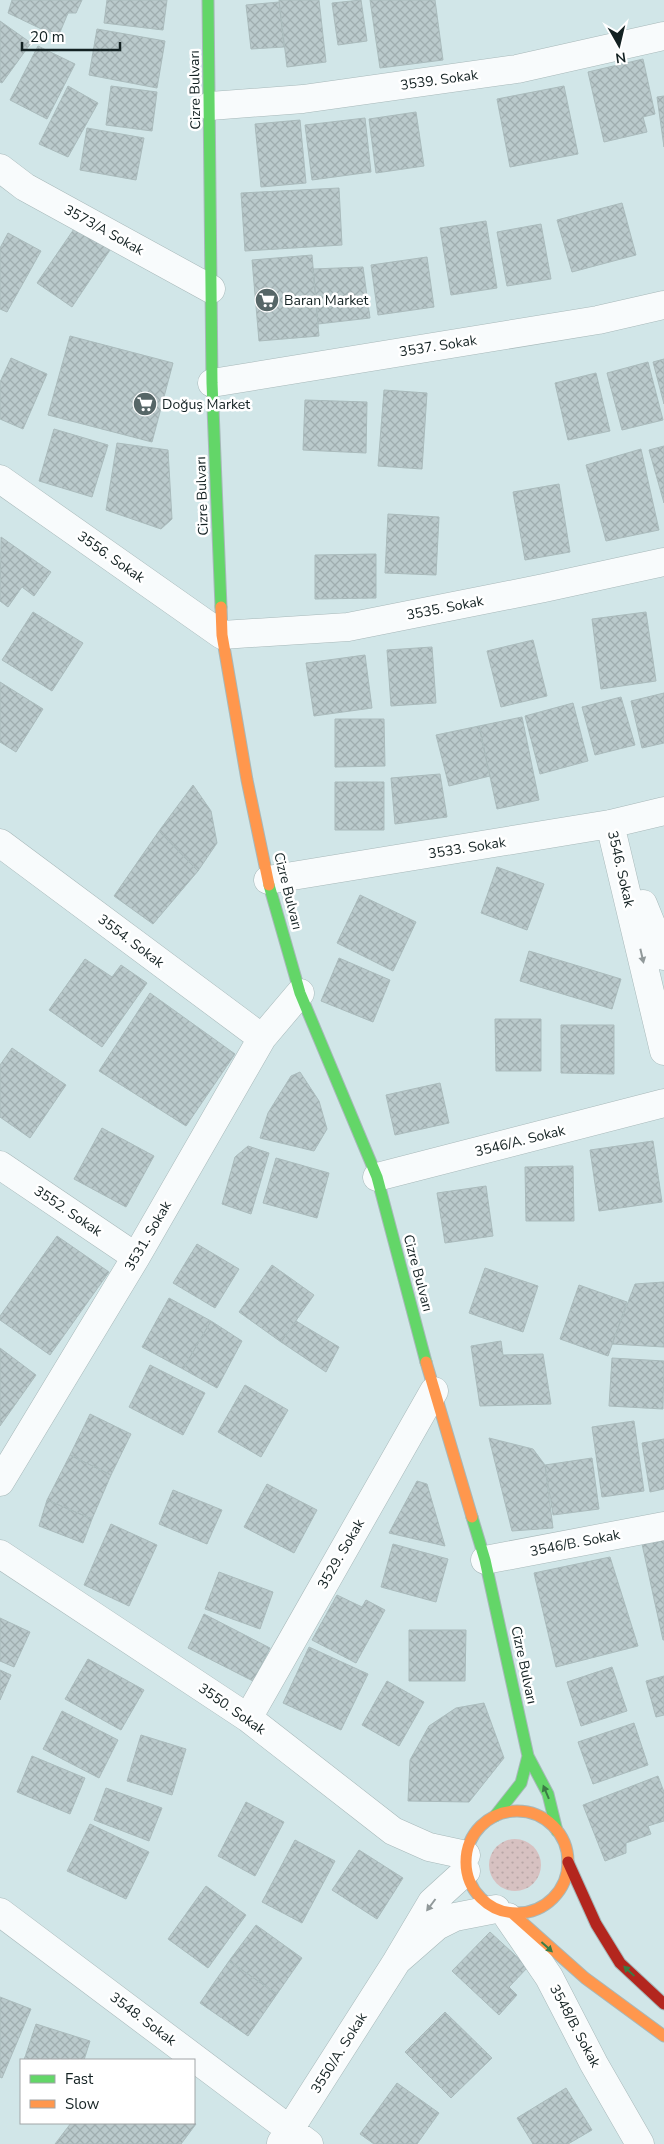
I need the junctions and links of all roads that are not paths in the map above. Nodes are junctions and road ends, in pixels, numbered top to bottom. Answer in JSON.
{"nodes":[{"id":1,"x":208,"y":0,"type":"edge"},
{"id":2,"x":664,"y":36,"type":"edge"},
{"id":3,"x":210,"y":106,"type":"junction"},
{"id":4,"x":0,"y":168,"type":"edge"},
{"id":5,"x":211,"y":289,"type":"junction"},
{"id":6,"x":664,"y":305,"type":"edge"},
{"id":7,"x":212,"y":383,"type":"junction"},
{"id":8,"x":2,"y":485,"type":"edge"},
{"id":9,"x":664,"y":562,"type":"edge"},
{"id":10,"x":222,"y":635,"type":"junction"},
{"id":11,"x":664,"y":811,"type":"edge"},
{"id":12,"x":610,"y":824,"type":"junction"},
{"id":13,"x":0,"y":843,"type":"edge"},
{"id":14,"x":268,"y":880,"type":"junction"},
{"id":15,"x":664,"y":956,"type":"edge"},
{"id":16,"x":300,"y":993,"type":"junction"},
{"id":17,"x":262,"y":1038,"type":"junction"},
{"id":18,"x":664,"y":1051,"type":"edge"},
{"id":19,"x":664,"y":1103,"type":"edge"},
{"id":20,"x":0,"y":1165,"type":"edge"},
{"id":21,"x":377,"y":1178,"type":"junction"},
{"id":22,"x":136,"y":1257,"type":"junction"},
{"id":23,"x":434,"y":1391,"type":"junction"},
{"id":24,"x":0,"y":1482,"type":"edge"},
{"id":25,"x":664,"y":1526,"type":"edge"},
{"id":26,"x":0,"y":1554,"type":"edge"},
{"id":27,"x":485,"y":1560,"type":"junction"},
{"id":28,"x":248,"y":1718,"type":"junction"},
{"id":29,"x":528,"y":1756,"type":"junction"},
{"id":30,"x":495,"y":1816,"type":"junction"},
{"id":31,"x":557,"y":1831,"type":"junction"},
{"id":32,"x":568,"y":1862,"type":"junction"},
{"id":33,"x":466,"y":1863,"type":"junction"},
{"id":34,"x":504,"y":1911,"type":"junction"},
{"id":35,"x":0,"y":1912,"type":"edge"},
{"id":36,"x":397,"y":1961,"type":"junction"},
{"id":37,"x":664,"y":2004,"type":"edge"},
{"id":38,"x":664,"y":2036,"type":"edge"},
{"id":39,"x":190,"y":2059,"type":"edge"},
{"id":40,"x":195,"y":2063,"type":"edge"},
{"id":41,"x":294,"y":2139,"type":"edge"},
{"id":42,"x":640,"y":2144,"type":"edge"}],
"edges":[{"from":1,"to":3,"type":"main road","name":"Cizre Bulvarı"},
{"from":2,"to":3,"type":"street","name":"3539. Sokak"},
{"from":3,"to":5,"type":"main road","name":"Cizre Bulvarı"},
{"from":4,"to":5,"type":"street","name":"3573/A Sokak"},
{"from":5,"to":7,"type":"main road","name":"Cizre Bulvarı"},
{"from":6,"to":7,"type":"street","name":"3537. Sokak"},
{"from":7,"to":10,"type":"main road","name":"Cizre Bulvarı"},
{"from":8,"to":10,"type":"street","name":"3556. Sokak"},
{"from":9,"to":10,"type":"street","name":"3535. Sokak"},
{"from":10,"to":14,"type":"main road","name":"Cizre Bulvarı"},
{"from":11,"to":12,"type":"street","name":"3533. Sokak"},
{"from":12,"to":14,"type":"street","name":"3533. Sokak"},
{"from":12,"to":15,"type":"street","name":"3546. Sokak"},
{"from":12,"to":18,"type":"street","name":"3546. Sokak","one_way":true},
{"from":13,"to":17,"type":"street","name":"3554. Sokak"},
{"from":14,"to":16,"type":"main road","name":"Cizre Bulvarı"},
{"from":16,"to":17,"type":"street","name":"3531. Sokak"},
{"from":16,"to":21,"type":"main road","name":"Cizre Bulvarı"},
{"from":17,"to":22,"type":"street","name":"3531. Sokak"},
{"from":19,"to":21,"type":"street","name":"3546/A. Sokak"},
{"from":20,"to":22,"type":"street","name":"3552. Sokak"},
{"from":21,"to":23,"type":"main road","name":"Cizre Bulvarı"},
{"from":22,"to":24,"type":"street","name":"3531. Sokak"},
{"from":23,"to":27,"type":"main road","name":"Cizre Bulvarı"},
{"from":23,"to":28,"type":"street","name":"3529. Sokak"},
{"from":25,"to":27,"type":"street","name":"3546/B. Sokak"},
{"from":26,"to":28,"type":"street","name":"3550. Sokak"},
{"from":27,"to":29,"type":"main road","name":"Cizre Bulvarı"},
{"from":28,"to":33,"type":"street","name":"3550. Sokak"},
{"from":29,"to":30,"type":"main road"},
{"from":31,"to":29,"type":"main road","one_way":true},
{"from":30,"to":31,"type":"main road"},
{"from":30,"to":33,"type":"main road"},
{"from":31,"to":32,"type":"main road"},
{"from":32,"to":34,"type":"main road"},
{"from":37,"to":32,"type":"main road","one_way":true},
{"from":33,"to":34,"type":"main road"},
{"from":33,"to":36,"type":"street","name":"3550/A. Sokak","one_way":true},
{"from":34,"to":36,"type":"street"},
{"from":34,"to":38,"type":"main road","one_way":true},
{"from":34,"to":42,"type":"street","name":"3548/B. Sokak"},
{"from":35,"to":39,"type":"street","name":"3548. Sokak"},
{"from":36,"to":41,"type":"street","name":"3550/A. Sokak"},
{"from":40,"to":41,"type":"street","name":"3548. Sokak"}]}
